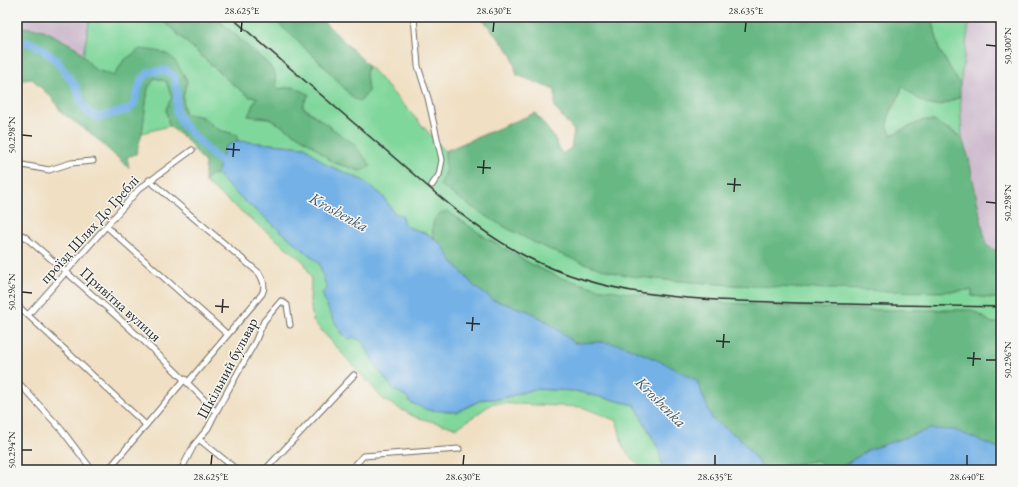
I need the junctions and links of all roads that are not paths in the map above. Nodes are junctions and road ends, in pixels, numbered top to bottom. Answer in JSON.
{"nodes":[{"id":1,"x":414,"y":17,"type":"edge"},
{"id":2,"x":192,"y":150,"type":"dead end"},
{"id":3,"x":93,"y":161,"type":"dead end"},
{"id":4,"x":17,"y":164,"type":"edge"},
{"id":5,"x":149,"y":180,"type":"junction"},
{"id":6,"x":432,"y":185,"type":"dead end"},
{"id":7,"x":106,"y":226,"type":"junction"},
{"id":8,"x":17,"y":233,"type":"edge"},
{"id":9,"x":66,"y":271,"type":"junction"},
{"id":10,"x":17,"y":304,"type":"edge"},
{"id":11,"x":28,"y":315,"type":"junction"},
{"id":12,"x":290,"y":325,"type":"dead end"},
{"id":13,"x":227,"y":334,"type":"junction"},
{"id":14,"x":354,"y":375,"type":"dead end"},
{"id":15,"x":186,"y":380,"type":"junction"},
{"id":16,"x":17,"y":381,"type":"edge"},
{"id":17,"x":216,"y":412,"type":"junction"},
{"id":18,"x":146,"y":425,"type":"junction"},
{"id":19,"x":200,"y":440,"type":"junction"},
{"id":20,"x":460,"y":449,"type":"dead end"},
{"id":21,"x":92,"y":470,"type":"edge"},
{"id":22,"x":108,"y":470,"type":"edge"},
{"id":23,"x":182,"y":470,"type":"edge"},
{"id":24,"x":237,"y":470,"type":"edge"},
{"id":25,"x":265,"y":470,"type":"edge"},
{"id":26,"x":351,"y":470,"type":"edge"}],
"edges":[{"from":1,"to":6,"type":"street"},
{"from":2,"to":5,"type":"street","name":"проїзд Шлях До Греблі"},
{"from":3,"to":4,"type":"street"},
{"from":5,"to":7,"type":"street","name":"проїзд Шлях До Греблі"},
{"from":5,"to":13,"type":"street"},
{"from":7,"to":9,"type":"street","name":"проїзд Шлях До Греблі"},
{"from":7,"to":13,"type":"street"},
{"from":8,"to":9,"type":"street","name":"Привітна вулиця"},
{"from":9,"to":11,"type":"street","name":"проїзд Шлях До Греблі"},
{"from":9,"to":15,"type":"street","name":"Привітна вулиця"},
{"from":10,"to":11,"type":"street"},
{"from":11,"to":18,"type":"street"},
{"from":12,"to":17,"type":"street","name":"Шкільний бульвар"},
{"from":13,"to":15,"type":"street"},
{"from":14,"to":25,"type":"street"},
{"from":15,"to":17,"type":"street","name":"Привітна вулиця"},
{"from":15,"to":18,"type":"street"},
{"from":16,"to":21,"type":"street"},
{"from":17,"to":19,"type":"street","name":"Шкільний бульвар"},
{"from":18,"to":22,"type":"street"},
{"from":19,"to":23,"type":"street","name":"Шкільний бульвар"},
{"from":19,"to":24,"type":"street"},
{"from":20,"to":26,"type":"street"}]}
